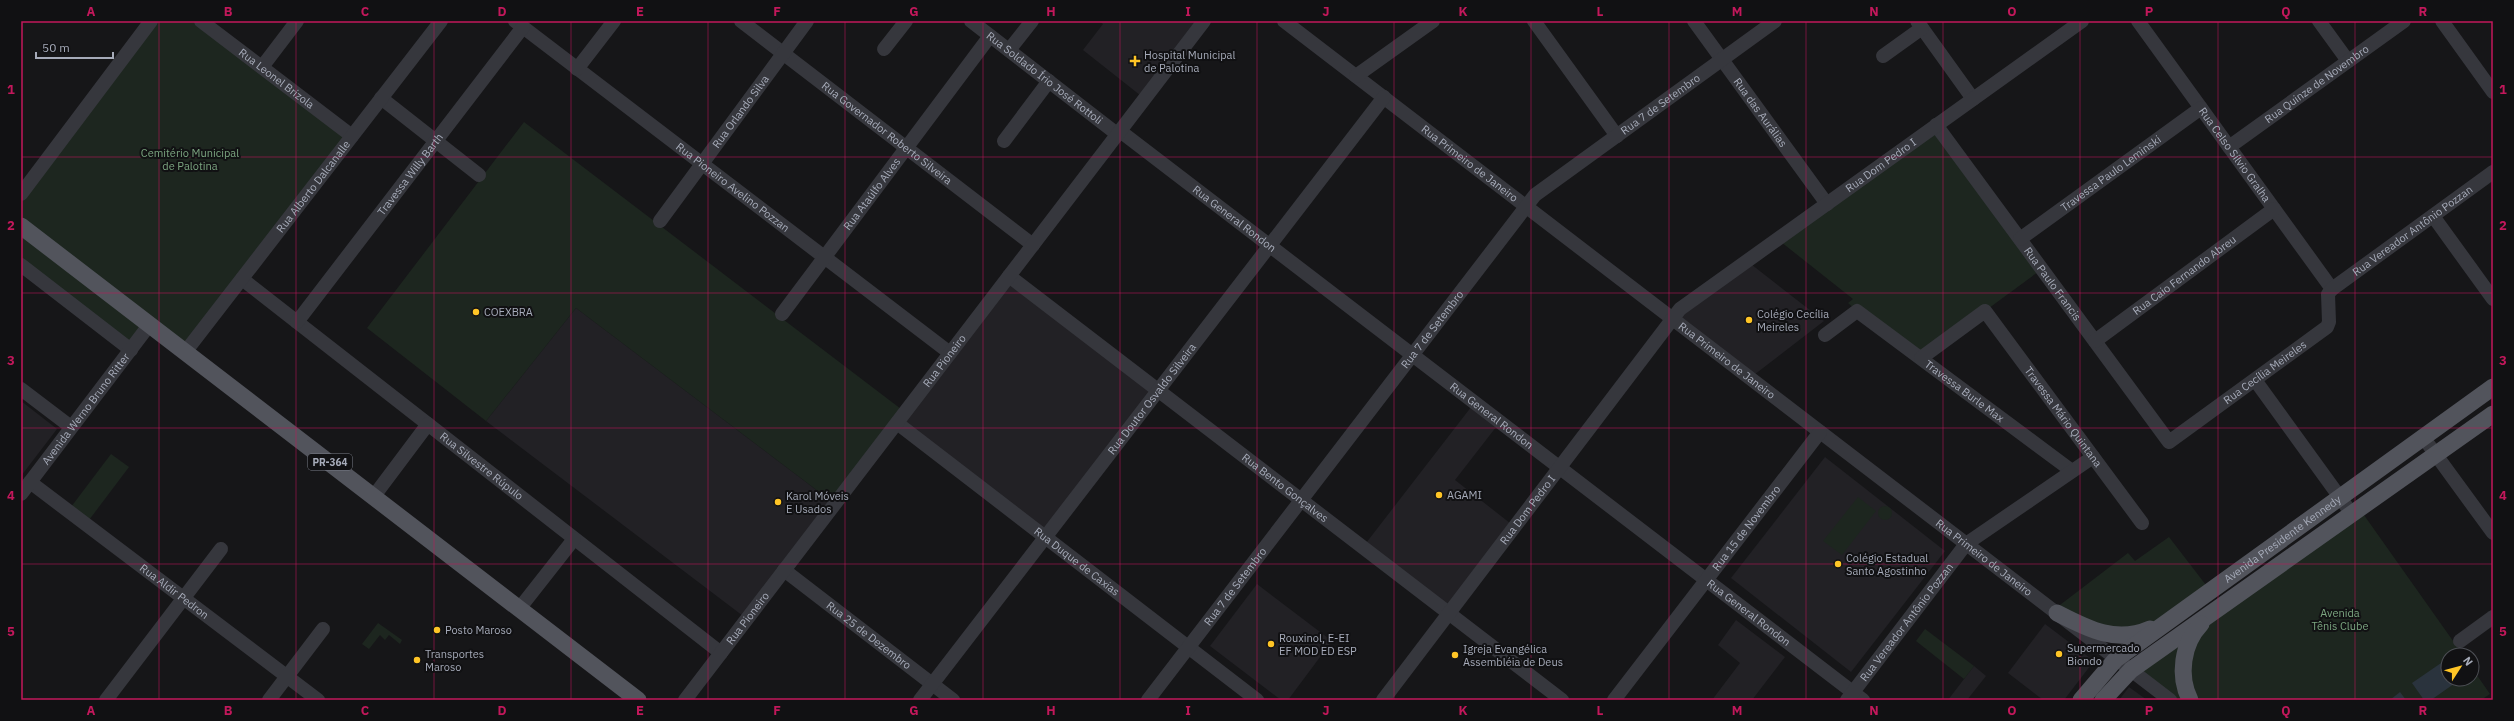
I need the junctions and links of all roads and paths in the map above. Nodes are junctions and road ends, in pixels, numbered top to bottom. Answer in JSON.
{"nodes":[{"id":1,"x":150,"y":21,"type":"edge"},
{"id":2,"x":200,"y":21,"type":"edge"},
{"id":3,"x":297,"y":21,"type":"edge"},
{"id":4,"x":441,"y":21,"type":"edge"},
{"id":5,"x":614,"y":21,"type":"edge"},
{"id":6,"x":741,"y":21,"type":"edge"},
{"id":7,"x":807,"y":21,"type":"edge"},
{"id":8,"x":906,"y":21,"type":"edge"},
{"id":9,"x":971,"y":21,"type":"edge"},
{"id":10,"x":1032,"y":21,"type":"edge"},
{"id":11,"x":1204,"y":21,"type":"edge"},
{"id":12,"x":1433,"y":21,"type":"edge"},
{"id":13,"x":1534,"y":21,"type":"edge"},
{"id":14,"x":1694,"y":21,"type":"edge"},
{"id":15,"x":1775,"y":21,"type":"edge"},
{"id":16,"x":2082,"y":21,"type":"edge"},
{"id":17,"x":2138,"y":21,"type":"edge"},
{"id":18,"x":2319,"y":21,"type":"edge"},
{"id":19,"x":2404,"y":21,"type":"edge"},
{"id":20,"x":2442,"y":21,"type":"edge"},
{"id":21,"x":1293,"y":23,"type":"edge"},
{"id":22,"x":519,"y":24,"type":"edge"},
{"id":23,"x":1920,"y":25,"type":"edge"},
{"id":24,"x":990,"y":36,"type":"junction"},
{"id":25,"x":884,"y":49,"type":"dead end"},
{"id":26,"x":1009,"y":50,"type":"junction"},
{"id":27,"x":783,"y":53,"type":"junction"},
{"id":28,"x":1882,"y":56,"type":"dead end"},
{"id":29,"x":1722,"y":60,"type":"junction"},
{"id":30,"x":2348,"y":61,"type":"junction"},
{"id":31,"x":262,"y":67,"type":"junction"},
{"id":32,"x":577,"y":69,"type":"junction"},
{"id":33,"x":1356,"y":76,"type":"junction"},
{"id":34,"x":1049,"y":81,"type":"junction"},
{"id":35,"x":2493,"y":92,"type":"edge"},
{"id":36,"x":1384,"y":97,"type":"junction"},
{"id":37,"x":381,"y":98,"type":"junction"},
{"id":38,"x":1973,"y":99,"type":"junction"},
{"id":39,"x":2201,"y":108,"type":"junction"},
{"id":40,"x":1936,"y":125,"type":"junction"},
{"id":41,"x":1119,"y":133,"type":"junction"},
{"id":42,"x":352,"y":136,"type":"junction"},
{"id":43,"x":1617,"y":136,"type":"junction"},
{"id":44,"x":435,"y":141,"type":"junction"},
{"id":45,"x":1004,"y":141,"type":"dead end"},
{"id":46,"x":2229,"y":147,"type":"junction"},
{"id":47,"x":907,"y":148,"type":"junction"},
{"id":48,"x":702,"y":164,"type":"junction"},
{"id":49,"x":2493,"y":172,"type":"edge"},
{"id":50,"x":479,"y":175,"type":"dead end"},
{"id":51,"x":21,"y":194,"type":"edge"},
{"id":52,"x":1826,"y":204,"type":"junction"},
{"id":53,"x":1526,"y":206,"type":"junction"},
{"id":54,"x":2274,"y":209,"type":"junction"},
{"id":55,"x":2433,"y":216,"type":"junction"},
{"id":56,"x":660,"y":220,"type":"dead end"},
{"id":57,"x":21,"y":226,"type":"edge"},
{"id":58,"x":2020,"y":238,"type":"junction"},
{"id":59,"x":1033,"y":245,"type":"junction"},
{"id":60,"x":1270,"y":246,"type":"junction"},
{"id":61,"x":825,"y":256,"type":"junction"},
{"id":62,"x":21,"y":265,"type":"edge"},
{"id":63,"x":1009,"y":276,"type":"junction"},
{"id":64,"x":242,"y":279,"type":"junction"},
{"id":65,"x":2332,"y":289,"type":"junction"},
{"id":66,"x":2493,"y":298,"type":"edge"},
{"id":67,"x":782,"y":314,"type":"dead end"},
{"id":68,"x":1676,"y":314,"type":"junction"},
{"id":69,"x":297,"y":322,"type":"junction"},
{"id":70,"x":150,"y":324,"type":"junction"},
{"id":71,"x":1825,"y":335,"type":"dead end"},
{"id":72,"x":2095,"y":341,"type":"junction"},
{"id":73,"x":130,"y":350,"type":"junction"},
{"id":74,"x":186,"y":351,"type":"junction"},
{"id":75,"x":950,"y":353,"type":"junction"},
{"id":76,"x":1413,"y":355,"type":"junction"},
{"id":77,"x":1921,"y":358,"type":"junction"},
{"id":78,"x":2255,"y":380,"type":"junction"},
{"id":79,"x":2493,"y":387,"type":"edge"},
{"id":80,"x":21,"y":389,"type":"edge"},
{"id":81,"x":1158,"y":391,"type":"junction"},
{"id":82,"x":2493,"y":414,"type":"edge"},
{"id":83,"x":897,"y":423,"type":"junction"},
{"id":84,"x":428,"y":424,"type":"junction"},
{"id":85,"x":71,"y":427,"type":"junction"},
{"id":86,"x":1820,"y":432,"type":"junction"},
{"id":87,"x":2423,"y":437,"type":"junction"},
{"id":88,"x":2169,"y":442,"type":"joint"},
{"id":89,"x":2436,"y":455,"type":"junction"},
{"id":90,"x":2093,"y":457,"type":"junction"},
{"id":91,"x":1560,"y":468,"type":"junction"},
{"id":92,"x":2072,"y":472,"type":"junction"},
{"id":93,"x":30,"y":482,"type":"junction"},
{"id":94,"x":21,"y":494,"type":"edge"},
{"id":95,"x":374,"y":496,"type":"junction"},
{"id":96,"x":2340,"y":497,"type":"junction"},
{"id":97,"x":1302,"y":500,"type":"junction"},
{"id":98,"x":2352,"y":514,"type":"junction"},
{"id":99,"x":2142,"y":523,"type":"dead end"},
{"id":100,"x":2493,"y":533,"type":"edge"},
{"id":101,"x":1045,"y":537,"type":"junction"},
{"id":102,"x":574,"y":539,"type":"junction"},
{"id":103,"x":1966,"y":544,"type":"junction"},
{"id":104,"x":221,"y":549,"type":"dead end"},
{"id":105,"x":784,"y":570,"type":"junction"},
{"id":106,"x":1706,"y":580,"type":"junction"},
{"id":107,"x":184,"y":598,"type":"junction"},
{"id":108,"x":2195,"y":602,"type":"junction"},
{"id":109,"x":520,"y":609,"type":"junction"},
{"id":110,"x":2214,"y":609,"type":"junction"},
{"id":111,"x":2057,"y":613,"type":"junction"},
{"id":112,"x":1449,"y":614,"type":"junction"},
{"id":113,"x":2493,"y":617,"type":"edge"},
{"id":114,"x":323,"y":629,"type":"dead end"},
{"id":115,"x":2460,"y":641,"type":"dead end"},
{"id":116,"x":1189,"y":647,"type":"junction"},
{"id":117,"x":721,"y":653,"type":"junction"},
{"id":118,"x":2116,"y":659,"type":"junction"},
{"id":119,"x":2131,"y":670,"type":"junction"},
{"id":120,"x":287,"y":676,"type":"junction"},
{"id":121,"x":932,"y":684,"type":"junction"},
{"id":122,"x":1854,"y":697,"type":"edge"},
{"id":123,"x":106,"y":700,"type":"edge"},
{"id":124,"x":269,"y":700,"type":"edge"},
{"id":125,"x":318,"y":700,"type":"edge"},
{"id":126,"x":638,"y":700,"type":"edge"},
{"id":127,"x":685,"y":700,"type":"edge"},
{"id":128,"x":920,"y":700,"type":"edge"},
{"id":129,"x":953,"y":700,"type":"edge"},
{"id":130,"x":1148,"y":700,"type":"edge"},
{"id":131,"x":1257,"y":700,"type":"edge"},
{"id":132,"x":1383,"y":700,"type":"edge"},
{"id":133,"x":1562,"y":700,"type":"edge"},
{"id":134,"x":1614,"y":700,"type":"edge"},
{"id":135,"x":2081,"y":700,"type":"edge"},
{"id":136,"x":2103,"y":700,"type":"edge"},
{"id":137,"x":2170,"y":700,"type":"edge"},
{"id":138,"x":2190,"y":700,"type":"edge"}],
"edges":[{"from":1,"to":51,"type":"street"},
{"from":2,"to":31,"type":"street","name":"Rua Leonel Brizola"},
{"from":3,"to":31,"type":"street"},
{"from":4,"to":37,"type":"street","name":"Rua Alberto Dalcanalle"},
{"from":5,"to":32,"type":"street"},
{"from":6,"to":27,"type":"street","name":"Rua Governador Roberto Silveira"},
{"from":7,"to":27,"type":"street","name":"Rua Orlando Silva"},
{"from":8,"to":25,"type":"street"},
{"from":9,"to":24,"type":"street","name":"Rua Soldado Írio José Rottoli"},
{"from":10,"to":26,"type":"street"},
{"from":11,"to":41,"type":"street","name":"Rua Pioneiro"},
{"from":12,"to":33,"type":"street"},
{"from":13,"to":43,"type":"street"},
{"from":14,"to":29,"type":"street","name":"Rua das Aurálias"},
{"from":15,"to":29,"type":"street","name":"Rua 7 de Setembro"},
{"from":16,"to":38,"type":"street","name":"Rua Dom Pedro I"},
{"from":17,"to":39,"type":"street","name":"Rua Celso Sílvio Gralha"},
{"from":18,"to":30,"type":"street"},
{"from":19,"to":30,"type":"street","name":"Rua Quinze de Novembro"},
{"from":20,"to":35,"type":"street"},
{"from":21,"to":33,"type":"street","name":"Rua Primeiro de Janeiro"},
{"from":22,"to":32,"type":"street","name":"Rua Pioneiro Avelino Pozzan"},
{"from":22,"to":44,"type":"street","name":"Travessa Willy Barth"},
{"from":23,"to":28,"type":"street"},
{"from":23,"to":38,"type":"street"},
{"from":24,"to":26,"type":"street","name":"Rua Soldado Írio José Rottoli"},
{"from":24,"to":47,"type":"street","name":"Rua Ataúlfo Alves"},
{"from":26,"to":34,"type":"street","name":"Rua Soldado Írio José Rottoli"},
{"from":27,"to":47,"type":"street","name":"Rua Governador Roberto Silveira"},
{"from":27,"to":48,"type":"street","name":"Rua Orlando Silva"},
{"from":29,"to":43,"type":"street","name":"Rua 7 de Setembro"},
{"from":29,"to":52,"type":"street","name":"Rua das Aurálias"},
{"from":30,"to":46,"type":"street","name":"Rua Quinze de Novembro"},
{"from":31,"to":42,"type":"street","name":"Rua Leonel Brizola"},
{"from":32,"to":48,"type":"street","name":"Rua Pioneiro Avelino Pozzan"},
{"from":33,"to":36,"type":"street","name":"Rua Primeiro de Janeiro"},
{"from":34,"to":41,"type":"street","name":"Rua Soldado Írio José Rottoli"},
{"from":34,"to":45,"type":"street"},
{"from":36,"to":53,"type":"street","name":"Rua Primeiro de Janeiro"},
{"from":36,"to":60,"type":"street","name":"Rua Doutor Osvaldo Silveira"},
{"from":37,"to":42,"type":"street","name":"Rua Alberto Dalcanalle"},
{"from":37,"to":44,"type":"street"},
{"from":38,"to":40,"type":"street","name":"Rua Dom Pedro I"},
{"from":39,"to":46,"type":"street","name":"Rua Celso Sílvio Gralha"},
{"from":39,"to":58,"type":"street","name":"Travessa Paulo Leminski"},
{"from":40,"to":52,"type":"street","name":"Rua Dom Pedro I"},
{"from":40,"to":58,"type":"street","name":"Rua Paulo Francis"},
{"from":41,"to":59,"type":"street","name":"Rua Pioneiro"},
{"from":41,"to":60,"type":"street","name":"Rua General Rondon"},
{"from":42,"to":64,"type":"street","name":"Rua Alberto Dalcanalle"},
{"from":43,"to":53,"type":"street","name":"Rua 7 de Setembro"},
{"from":44,"to":50,"type":"street"},
{"from":44,"to":69,"type":"street","name":"Travessa Willy Barth"},
{"from":46,"to":54,"type":"street","name":"Rua Celso Sílvio Gralha"},
{"from":47,"to":59,"type":"street","name":"Rua Governador Roberto Silveira"},
{"from":47,"to":61,"type":"street","name":"Rua Ataúlfo Alves"},
{"from":48,"to":56,"type":"street","name":"Rua Orlando Silva"},
{"from":48,"to":61,"type":"street","name":"Rua Pioneiro Avelino Pozzan"},
{"from":49,"to":55,"type":"street","name":"Rua Vereador Antônio Pozzan"},
{"from":52,"to":68,"type":"street","name":"Rua Dom Pedro I"},
{"from":53,"to":68,"type":"street","name":"Rua Primeiro de Janeiro"},
{"from":53,"to":76,"type":"street","name":"Rua 7 de Setembro"},
{"from":54,"to":65,"type":"street","name":"Rua Celso Sílvio Gralha"},
{"from":54,"to":72,"type":"street","name":"Rua Caio Fernando Abreu"},
{"from":55,"to":65,"type":"street","name":"Rua Vereador Antônio Pozzan"},
{"from":55,"to":66,"type":"street"},
{"from":57,"to":70,"type":"main road","number":"PR-364"},
{"from":58,"to":72,"type":"street","name":"Rua Paulo Francis"},
{"from":59,"to":63,"type":"street","name":"Rua Pioneiro"},
{"from":60,"to":76,"type":"street","name":"Rua General Rondon"},
{"from":60,"to":81,"type":"street","name":"Rua Doutor Osvaldo Silveira"},
{"from":61,"to":67,"type":"street","name":"Rua Ataúlfo Alves"},
{"from":61,"to":75,"type":"street","name":"Rua Pioneiro Avelino Pozzan"},
{"from":62,"to":73,"type":"street"},
{"from":63,"to":75,"type":"street","name":"Rua Pioneiro"},
{"from":63,"to":81,"type":"street","name":"Rua Bento Gonçalves"},
{"from":64,"to":69,"type":"street","name":"Rua Silvestre Rúpulo"},
{"from":64,"to":74,"type":"street","name":"Rua Alberto Dalcanalle"},
{"from":65,"to":78,"type":"street","name":"Rua Cecília Meireles"},
{"from":68,"to":86,"type":"street","name":"Rua Primeiro de Janeiro"},
{"from":68,"to":91,"type":"street","name":"Rua Dom Pedro I"},
{"from":69,"to":84,"type":"street","name":"Rua Silvestre Rúpulo"},
{"from":70,"to":73,"type":"street","name":"Avenida Werno Bruno Ritter"},
{"from":70,"to":74,"type":"main road","number":"PR-364"},
{"from":71,"to":77,"type":"street","name":"Travessa Burle Max"},
{"from":72,"to":88,"type":"street","name":"Rua Paulo Francis"},
{"from":73,"to":85,"type":"street","name":"Avenida Werno Bruno Ritter"},
{"from":74,"to":95,"type":"main road","number":"PR-364"},
{"from":75,"to":83,"type":"street","name":"Rua Pioneiro"},
{"from":76,"to":91,"type":"street","name":"Rua General Rondon"},
{"from":76,"to":97,"type":"street","name":"Rua 7 de Setembro"},
{"from":77,"to":90,"type":"street","name":"Travessa Mário Quintana"},
{"from":77,"to":92,"type":"street","name":"Travessa Burle Max"},
{"from":78,"to":88,"type":"street","name":"Rua Cecília Meireles"},
{"from":78,"to":96,"type":"street"},
{"from":79,"to":87,"type":"main road","name":"Avenida Presidente Kennedy"},
{"from":80,"to":85,"type":"street"},
{"from":81,"to":97,"type":"street","name":"Rua Bento Gonçalves"},
{"from":81,"to":101,"type":"street","name":"Rua Doutor Osvaldo Silveira"},
{"from":82,"to":89,"type":"main road","name":"Avenida Presidente Kennedy"},
{"from":83,"to":101,"type":"street","name":"Rua Duque de Caxias"},
{"from":83,"to":105,"type":"street","name":"Rua Pioneiro"},
{"from":84,"to":95,"type":"street"},
{"from":84,"to":102,"type":"street","name":"Rua Silvestre Rúpulo"},
{"from":85,"to":93,"type":"street","name":"Avenida Werno Bruno Ritter"},
{"from":86,"to":103,"type":"street","name":"Rua Primeiro de Janeiro"},
{"from":86,"to":106,"type":"street","name":"Rua 15 de Novembro"},
{"from":87,"to":89,"type":"street"},
{"from":87,"to":96,"type":"main road","name":"Avenida Presidente Kennedy"},
{"from":89,"to":98,"type":"main road","name":"Avenida Presidente Kennedy"},
{"from":89,"to":100,"type":"street"},
{"from":90,"to":92,"type":"street","name":"Rua Vereador Antônio Pozzan"},
{"from":90,"to":99,"type":"street","name":"Travessa Mário Quintana"},
{"from":91,"to":106,"type":"street","name":"Rua General Rondon"},
{"from":91,"to":112,"type":"street","name":"Rua Dom Pedro I"},
{"from":92,"to":103,"type":"street","name":"Rua Vereador Antônio Pozzan"},
{"from":93,"to":94,"type":"street","name":"Avenida Werno Bruno Ritter"},
{"from":93,"to":107,"type":"street","name":"Rua Aldir Pedron"},
{"from":95,"to":109,"type":"main road","number":"PR-364"},
{"from":96,"to":98,"type":"street"},
{"from":96,"to":108,"type":"main road","name":"Avenida Presidente Kennedy"},
{"from":97,"to":112,"type":"street","name":"Rua Bento Gonçalves"},
{"from":97,"to":116,"type":"street","name":"Rua 7 de Setembro"},
{"from":98,"to":110,"type":"main road","name":"Avenida Presidente Kennedy"},
{"from":101,"to":116,"type":"street","name":"Rua Duque de Caxias"},
{"from":101,"to":121,"type":"street","name":"Rua Doutor Osvaldo Silveira"},
{"from":102,"to":109,"type":"street"},
{"from":102,"to":117,"type":"street","name":"Rua Silvestre Rúpulo"},
{"from":103,"to":111,"type":"street","name":"Rua Primeiro de Janeiro"},
{"from":103,"to":122,"type":"street","name":"Rua Vereador Antônio Pozzan"},
{"from":104,"to":107,"type":"street"},
{"from":105,"to":117,"type":"street","name":"Rua Pioneiro"},
{"from":105,"to":121,"type":"street","name":"Rua 25 de Dezembro"},
{"from":106,"to":122,"type":"street","name":"Rua General Rondon"},
{"from":106,"to":134,"type":"street","name":"Rua 15 de Novembro"},
{"from":107,"to":120,"type":"street","name":"Rua Aldir Pedron"},
{"from":107,"to":123,"type":"street"},
{"from":108,"to":111,"type":"main road"},
{"from":108,"to":118,"type":"main road","name":"Avenida Presidente Kennedy"},
{"from":109,"to":126,"type":"main road","number":"PR-364"},
{"from":110,"to":119,"type":"main road","name":"Avenida Presidente Kennedy"},
{"from":110,"to":138,"type":"main road"},
{"from":111,"to":118,"type":"street","name":"Rua Primeiro de Janeiro"},
{"from":112,"to":132,"type":"street","name":"Rua Dom Pedro I"},
{"from":112,"to":133,"type":"street","name":"Rua Bento Gonçalves"},
{"from":113,"to":115,"type":"street"},
{"from":114,"to":120,"type":"street"},
{"from":116,"to":130,"type":"street","name":"Rua 7 de Setembro"},
{"from":116,"to":131,"type":"street","name":"Rua Duque de Caxias"},
{"from":117,"to":127,"type":"street","name":"Rua Pioneiro"},
{"from":118,"to":119,"type":"street","name":"Rua Primeiro de Janeiro"},
{"from":118,"to":135,"type":"main road","name":"Avenida Presidente Kennedy"},
{"from":119,"to":136,"type":"main road","name":"Avenida Presidente Kennedy"},
{"from":119,"to":137,"type":"street","name":"Rua Primeiro de Janeiro"},
{"from":120,"to":124,"type":"street"},
{"from":120,"to":125,"type":"street","name":"Rua Aldir Pedron"},
{"from":121,"to":128,"type":"street","name":"Rua Doutor Osvaldo Silveira"},
{"from":121,"to":129,"type":"street","name":"Rua 25 de Dezembro"}]}
